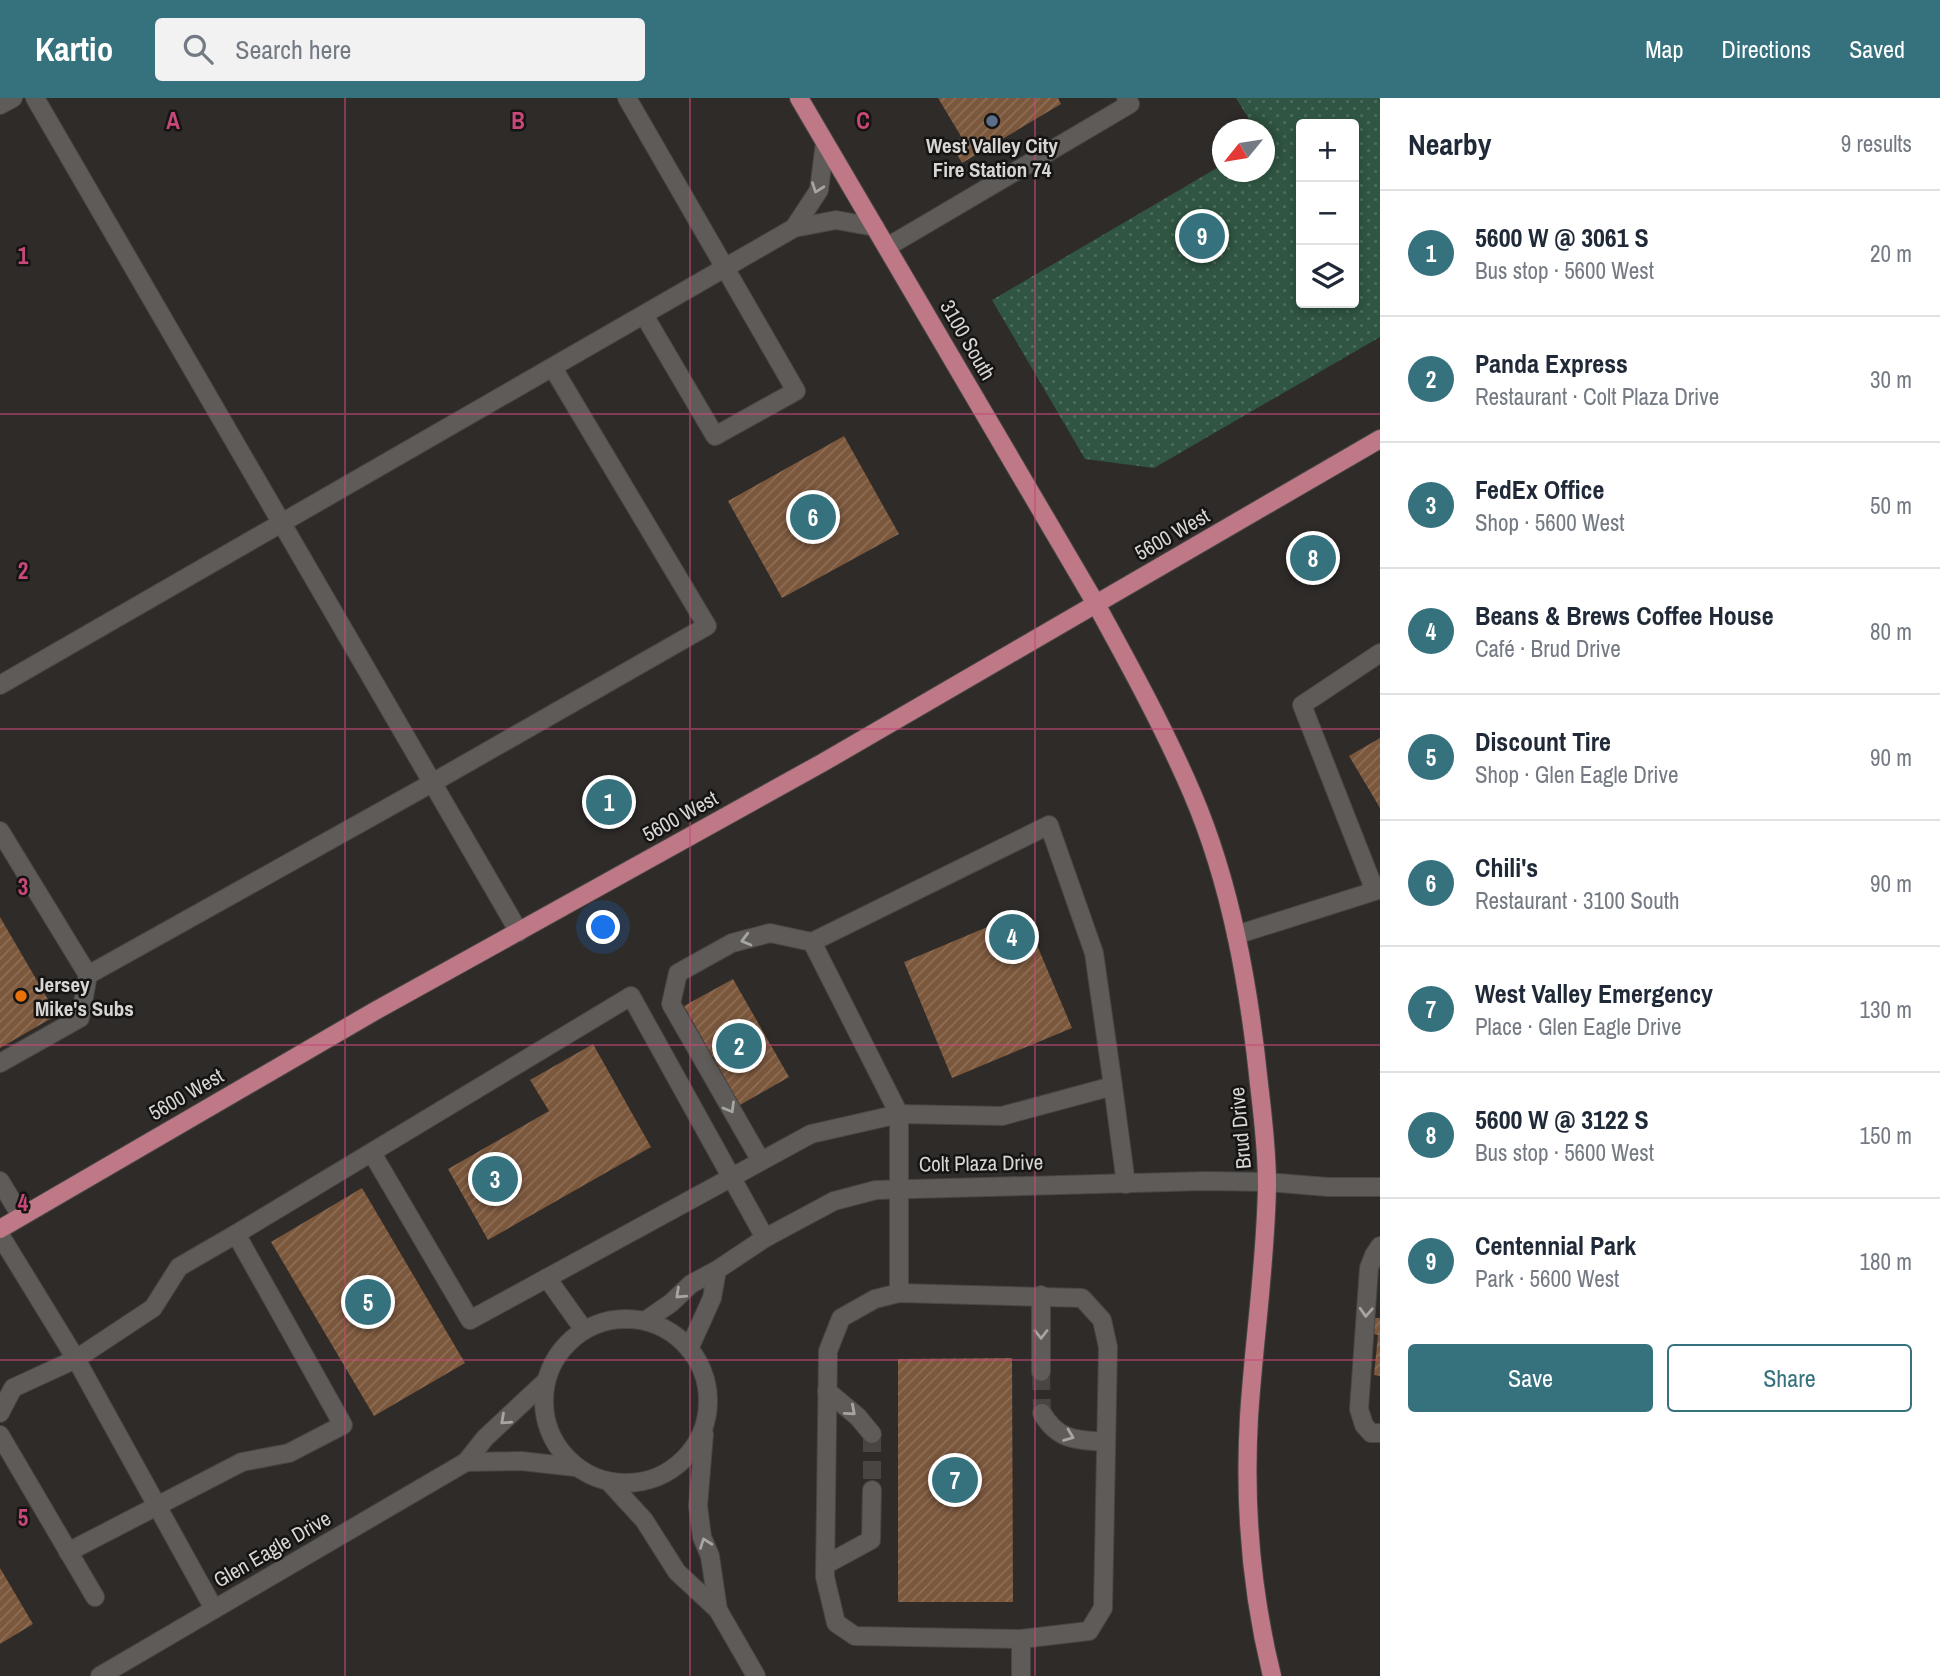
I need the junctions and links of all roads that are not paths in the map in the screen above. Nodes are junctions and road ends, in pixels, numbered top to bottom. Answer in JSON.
{"nodes":[{"id":1,"x":13,"y":98,"type":"edge"},
{"id":2,"x":35,"y":98,"type":"edge"},
{"id":3,"x":627,"y":98,"type":"edge"},
{"id":4,"x":799,"y":98,"type":"edge"},
{"id":5,"x":1126,"y":98,"type":"edge"},
{"id":6,"x":0,"y":105,"type":"edge"},
{"id":7,"x":825,"y":143,"type":"junction"},
{"id":8,"x":875,"y":227,"type":"junction"},
{"id":9,"x":794,"y":228,"type":"junction"},
{"id":10,"x":887,"y":247,"type":"junction"},
{"id":11,"x":725,"y":268,"type":"junction"},
{"id":12,"x":644,"y":315,"type":"junction"},
{"id":13,"x":552,"y":368,"type":"junction"},
{"id":14,"x":1380,"y":439,"type":"edge"},
{"id":15,"x":281,"y":523,"type":"junction"},
{"id":16,"x":1096,"y":604,"type":"junction"},
{"id":17,"x":1380,"y":653,"type":"edge"},
{"id":18,"x":0,"y":685,"type":"edge"},
{"id":19,"x":432,"y":783,"type":"junction"},
{"id":20,"x":0,"y":831,"type":"edge"},
{"id":21,"x":1378,"y":890,"type":"edge"},
{"id":22,"x":519,"y":932,"type":"junction"},
{"id":23,"x":1236,"y":935,"type":"junction"},
{"id":24,"x":812,"y":942,"type":"junction"},
{"id":25,"x":88,"y":975,"type":"junction"},
{"id":26,"x":0,"y":1063,"type":"edge"},
{"id":27,"x":1113,"y":1086,"type":"junction"},
{"id":28,"x":899,"y":1114,"type":"junction"},
{"id":29,"x":372,"y":1153,"type":"junction"},
{"id":30,"x":761,"y":1161,"type":"junction"},
{"id":31,"x":732,"y":1177,"type":"junction"},
{"id":32,"x":0,"y":1181,"type":"edge"},
{"id":33,"x":1267,"y":1182,"type":"junction"},
{"id":34,"x":1125,"y":1184,"type":"junction"},
{"id":35,"x":900,"y":1187,"type":"junction"},
{"id":36,"x":1380,"y":1187,"type":"edge"},
{"id":37,"x":21,"y":1216,"type":"junction"},
{"id":38,"x":0,"y":1228,"type":"edge"},
{"id":39,"x":236,"y":1234,"type":"junction"},
{"id":40,"x":0,"y":1235,"type":"edge"},
{"id":41,"x":765,"y":1238,"type":"junction"},
{"id":42,"x":1380,"y":1247,"type":"edge"},
{"id":43,"x":717,"y":1270,"type":"junction"},
{"id":44,"x":547,"y":1278,"type":"junction"},
{"id":45,"x":899,"y":1293,"type":"junction"},
{"id":46,"x":1041,"y":1295,"type":"junction"},
{"id":47,"x":645,"y":1321,"type":"junction"},
{"id":48,"x":584,"y":1330,"type":"junction"},
{"id":49,"x":689,"y":1349,"type":"junction"},
{"id":50,"x":76,"y":1359,"type":"junction"},
{"id":51,"x":1041,"y":1372,"type":"tunnel mouth"},
{"id":52,"x":546,"y":1381,"type":"junction"},
{"id":53,"x":827,"y":1391,"type":"junction"},
{"id":54,"x":0,"y":1413,"type":"edge"},
{"id":55,"x":1042,"y":1413,"type":"tunnel mouth"},
{"id":56,"x":705,"y":1425,"type":"junction"},
{"id":57,"x":1376,"y":1433,"type":"edge"},
{"id":58,"x":872,"y":1434,"type":"tunnel mouth"},
{"id":59,"x":0,"y":1435,"type":"edge"},
{"id":60,"x":1106,"y":1442,"type":"junction"},
{"id":61,"x":466,"y":1462,"type":"junction"},
{"id":62,"x":575,"y":1467,"type":"junction"},
{"id":63,"x":610,"y":1483,"type":"junction"},
{"id":64,"x":872,"y":1490,"type":"tunnel mouth"},
{"id":65,"x":158,"y":1508,"type":"junction"},
{"id":66,"x":68,"y":1552,"type":"junction"},
{"id":67,"x":825,"y":1565,"type":"junction"},
{"id":68,"x":96,"y":1597,"type":"dead end"},
{"id":69,"x":214,"y":1609,"type":"junction"},
{"id":70,"x":718,"y":1610,"type":"junction"},
{"id":71,"x":1021,"y":1639,"type":"junction"},
{"id":72,"x":100,"y":1676,"type":"edge"},
{"id":73,"x":756,"y":1676,"type":"edge"},
{"id":74,"x":1021,"y":1676,"type":"edge"},
{"id":75,"x":1272,"y":1676,"type":"edge"}],
"edges":[{"from":1,"to":6,"type":"street"},
{"from":2,"to":15,"type":"street"},
{"from":3,"to":11,"type":"street"},
{"from":4,"to":7,"type":"main road","name":"3100 South"},
{"from":5,"to":10,"type":"street"},
{"from":7,"to":8,"type":"main road","name":"3100 South"},
{"from":7,"to":9,"type":"street","one_way":true},
{"from":8,"to":9,"type":"street"},
{"from":8,"to":10,"type":"main road","name":"3100 South"},
{"from":9,"to":11,"type":"street"},
{"from":10,"to":16,"type":"main road","name":"3100 South"},
{"from":11,"to":12,"type":"street"},
{"from":11,"to":12,"type":"street"},
{"from":12,"to":13,"type":"street"},
{"from":13,"to":15,"type":"street"},
{"from":13,"to":19,"type":"street"},
{"from":14,"to":16,"type":"main road","name":"5600 West"},
{"from":15,"to":18,"type":"street"},
{"from":15,"to":19,"type":"street"},
{"from":16,"to":22,"type":"main road","name":"5600 West"},
{"from":16,"to":23,"type":"main road","name":"Brud Drive"},
{"from":17,"to":21,"type":"street"},
{"from":19,"to":22,"type":"street"},
{"from":19,"to":25,"type":"street"},
{"from":20,"to":25,"type":"street"},
{"from":21,"to":23,"type":"street"},
{"from":22,"to":37,"type":"main road","name":"5600 West"},
{"from":23,"to":33,"type":"main road","name":"Brud Drive"},
{"from":24,"to":27,"type":"street"},
{"from":24,"to":28,"type":"street"},
{"from":24,"to":30,"type":"street","one_way":true},
{"from":25,"to":26,"type":"street"},
{"from":27,"to":28,"type":"street"},
{"from":27,"to":34,"type":"street"},
{"from":28,"to":30,"type":"street"},
{"from":28,"to":35,"type":"street"},
{"from":29,"to":31,"type":"street"},
{"from":29,"to":39,"type":"street"},
{"from":29,"to":44,"type":"street"},
{"from":30,"to":31,"type":"street"},
{"from":31,"to":41,"type":"street"},
{"from":31,"to":44,"type":"street"},
{"from":32,"to":37,"type":"street"},
{"from":33,"to":34,"type":"street","name":"Colt Plaza Drive"},
{"from":33,"to":36,"type":"street","name":"Colt Plaza Drive"},
{"from":33,"to":75,"type":"main road","name":"Brud Drive"},
{"from":34,"to":35,"type":"street","name":"Colt Plaza Drive"},
{"from":35,"to":41,"type":"street","name":"Colt Plaza Drive"},
{"from":35,"to":45,"type":"street"},
{"from":37,"to":38,"type":"main road","name":"5600 West"},
{"from":39,"to":50,"type":"street"},
{"from":39,"to":65,"type":"street"},
{"from":40,"to":50,"type":"street"},
{"from":41,"to":43,"type":"street","name":"Colt Plaza Drive"},
{"from":42,"to":57,"type":"street","one_way":true},
{"from":43,"to":47,"type":"street","name":"Colt Plaza Drive","one_way":true},
{"from":43,"to":49,"type":"street"},
{"from":44,"to":48,"type":"street"},
{"from":45,"to":46,"type":"street"},
{"from":45,"to":53,"type":"street"},
{"from":46,"to":51,"type":"street","one_way":true},
{"from":46,"to":60,"type":"street"},
{"from":47,"to":48,"type":"street"},
{"from":47,"to":49,"type":"street"},
{"from":48,"to":52,"type":"street"},
{"from":49,"to":56,"type":"street"},
{"from":50,"to":54,"type":"street"},
{"from":50,"to":65,"type":"street"},
{"from":52,"to":61,"type":"street","name":"Glen Eagle Drive","one_way":true},
{"from":52,"to":62,"type":"street"},
{"from":53,"to":58,"type":"street","one_way":true},
{"from":53,"to":67,"type":"street"},
{"from":55,"to":60,"type":"street","one_way":true},
{"from":56,"to":63,"type":"street"},
{"from":70,"to":56,"type":"street","one_way":true},
{"from":59,"to":66,"type":"street"},
{"from":60,"to":71,"type":"street"},
{"from":61,"to":62,"type":"street","name":"Glen Eagle Drive"},
{"from":61,"to":69,"type":"street","name":"Glen Eagle Drive"},
{"from":62,"to":63,"type":"street"},
{"from":63,"to":70,"type":"street"},
{"from":64,"to":67,"type":"street"},
{"from":65,"to":66,"type":"street"},
{"from":65,"to":69,"type":"street"},
{"from":66,"to":68,"type":"street"},
{"from":67,"to":71,"type":"street"},
{"from":69,"to":72,"type":"street","name":"Glen Eagle Drive"},
{"from":70,"to":73,"type":"street"},
{"from":71,"to":74,"type":"street"}]}
